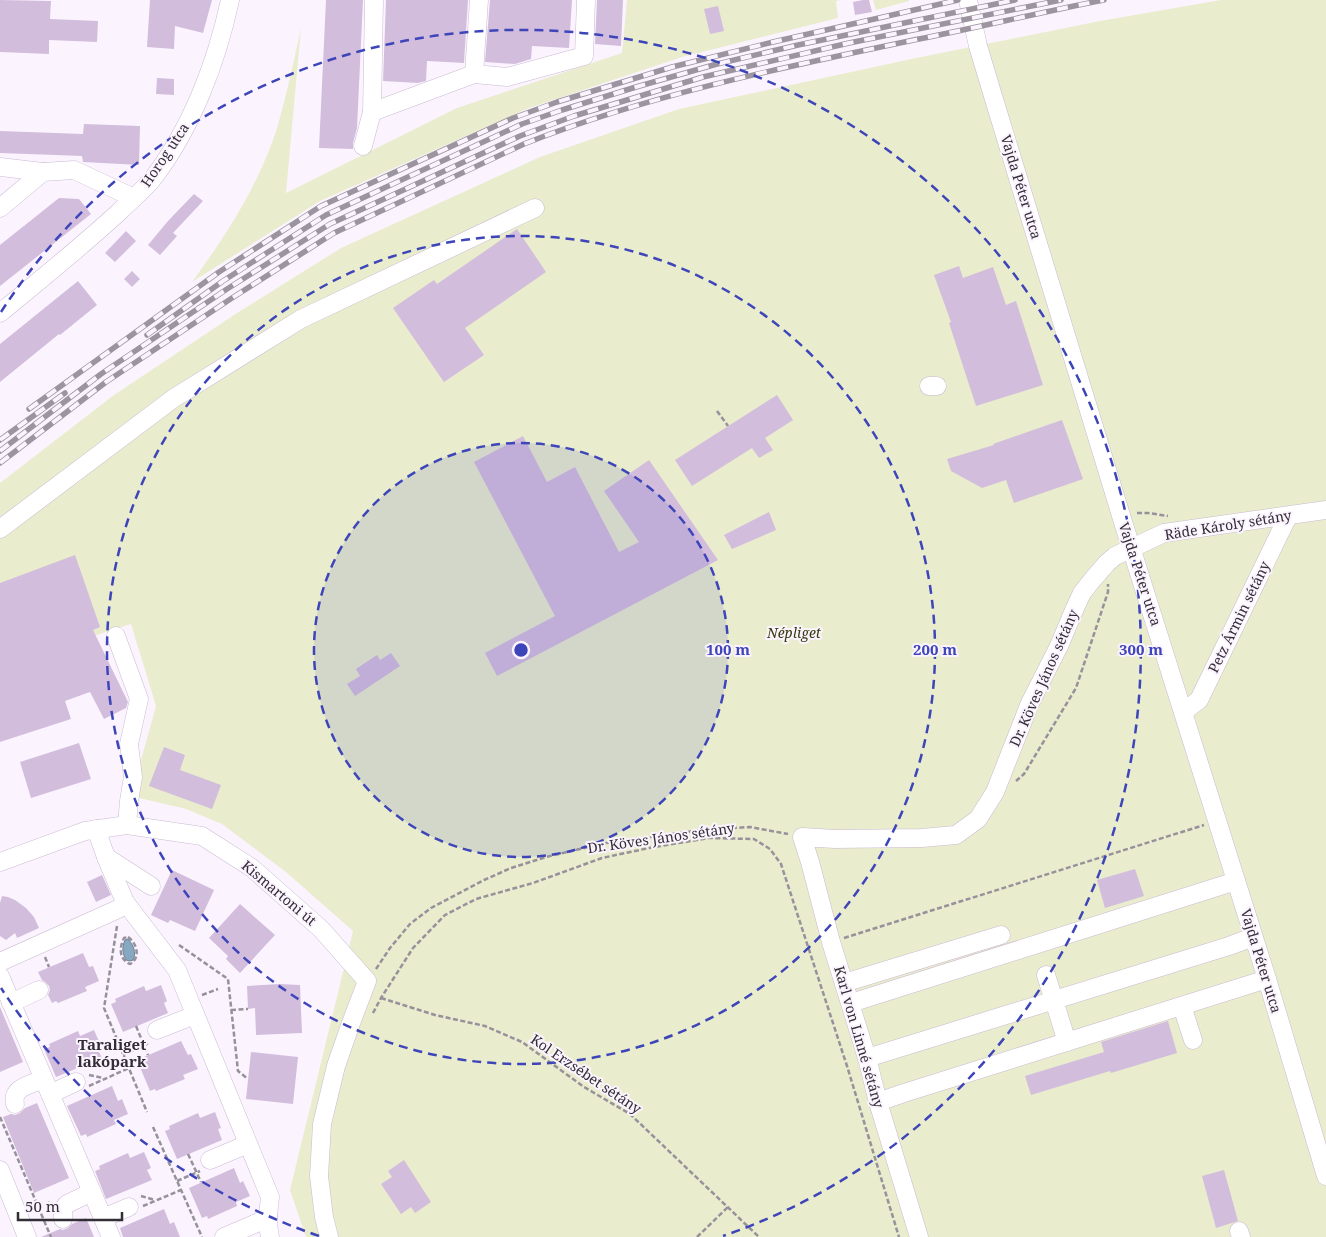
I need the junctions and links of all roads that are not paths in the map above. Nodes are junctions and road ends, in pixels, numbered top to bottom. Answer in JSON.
{"nodes":[{"id":1,"x":230,"y":0,"type":"edge"},
{"id":2,"x":374,"y":0,"type":"edge"},
{"id":3,"x":479,"y":0,"type":"edge"},
{"id":4,"x":586,"y":0,"type":"edge"},
{"id":5,"x":968,"y":0,"type":"edge"},
{"id":6,"x":474,"y":74,"type":"junction"},
{"id":7,"x":372,"y":112,"type":"junction"},
{"id":8,"x":363,"y":146,"type":"dead end"},
{"id":9,"x":0,"y":167,"type":"edge"},
{"id":10,"x":43,"y":172,"type":"junction"},
{"id":11,"x":134,"y":198,"type":"junction"},
{"id":12,"x":0,"y":208,"type":"edge"},
{"id":13,"x":535,"y":208,"type":"dead end"},
{"id":14,"x":0,"y":313,"type":"edge"},
{"id":15,"x":1326,"y":510,"type":"edge"},
{"id":16,"x":1288,"y":516,"type":"junction"},
{"id":17,"x":0,"y":529,"type":"edge"},
{"id":18,"x":1132,"y":548,"type":"junction"},
{"id":19,"x":116,"y":636,"type":"dead end"},
{"id":20,"x":1183,"y":712,"type":"junction"},
{"id":21,"x":127,"y":824,"type":"junction"},
{"id":22,"x":96,"y":829,"type":"junction"},
{"id":23,"x":802,"y":837,"type":"joint"},
{"id":24,"x":106,"y":857,"type":"junction"},
{"id":25,"x":0,"y":862,"type":"edge"},
{"id":26,"x":1236,"y":881,"type":"junction"},
{"id":27,"x":151,"y":886,"type":"dead end"},
{"id":28,"x":124,"y":907,"type":"junction"},
{"id":29,"x":1000,"y":935,"type":"dead end"},
{"id":30,"x":1253,"y":937,"type":"junction"},
{"id":31,"x":975,"y":942,"type":"junction"},
{"id":32,"x":0,"y":962,"type":"edge"},
{"id":33,"x":981,"y":962,"type":"junction"},
{"id":34,"x":1046,"y":975,"type":"dead end"},
{"id":35,"x":0,"y":976,"type":"edge"},
{"id":36,"x":1267,"y":979,"type":"junction"},
{"id":37,"x":844,"y":983,"type":"junction"},
{"id":38,"x":39,"y":990,"type":"dead end"},
{"id":39,"x":1054,"y":1000,"type":"junction"},
{"id":40,"x":12,"y":1003,"type":"junction"},
{"id":41,"x":851,"y":1003,"type":"junction"},
{"id":42,"x":1182,"y":1006,"type":"junction"},
{"id":43,"x":195,"y":1015,"type":"junction"},
{"id":44,"x":157,"y":1030,"type":"dead end"},
{"id":45,"x":1193,"y":1040,"type":"dead end"},
{"id":46,"x":1067,"y":1042,"type":"junction"},
{"id":47,"x":867,"y":1058,"type":"junction"},
{"id":48,"x":81,"y":1078,"type":"road end"},
{"id":49,"x":47,"y":1086,"type":"junction"},
{"id":50,"x":878,"y":1102,"type":"junction"},
{"id":51,"x":15,"y":1104,"type":"dead end"},
{"id":52,"x":248,"y":1144,"type":"junction"},
{"id":53,"x":210,"y":1160,"type":"dead end"},
{"id":54,"x":0,"y":1170,"type":"edge"},
{"id":55,"x":1326,"y":1176,"type":"edge"},
{"id":56,"x":92,"y":1192,"type":"junction"},
{"id":57,"x":134,"y":1201,"type":"road end"},
{"id":58,"x":268,"y":1216,"type":"junction"},
{"id":59,"x":103,"y":1218,"type":"junction"},
{"id":60,"x":63,"y":1219,"type":"dead end"},
{"id":61,"x":27,"y":1237,"type":"edge"},
{"id":62,"x":111,"y":1237,"type":"edge"},
{"id":63,"x":224,"y":1237,"type":"edge"},
{"id":64,"x":270,"y":1237,"type":"edge"},
{"id":65,"x":329,"y":1237,"type":"edge"},
{"id":66,"x":919,"y":1237,"type":"edge"}],
"edges":[{"from":1,"to":11,"type":"street","name":"Horog utca"},
{"from":2,"to":7,"type":"street"},
{"from":3,"to":6,"type":"street"},
{"from":4,"to":6,"type":"street"},
{"from":5,"to":18,"type":"street","name":"Vajda Péter utca"},
{"from":6,"to":7,"type":"street"},
{"from":7,"to":8,"type":"street"},
{"from":9,"to":10,"type":"street"},
{"from":10,"to":11,"type":"street"},
{"from":10,"to":12,"type":"street"},
{"from":11,"to":14,"type":"street","name":"Horog utca"},
{"from":13,"to":17,"type":"street"},
{"from":15,"to":16,"type":"street","name":"Räde Károly sétány"},
{"from":16,"to":18,"type":"street","name":"Räde Károly sétány"},
{"from":16,"to":20,"type":"street","name":"Petz Ármin sétány"},
{"from":18,"to":20,"type":"street","name":"Vajda Péter utca"},
{"from":18,"to":23,"type":"street","name":"Dr. Köves János sétány"},
{"from":19,"to":21,"type":"street"},
{"from":20,"to":26,"type":"street","name":"Vajda Péter utca"},
{"from":21,"to":22,"type":"street","name":"Kismartoni út"},
{"from":21,"to":65,"type":"street","name":"Kismartoni út"},
{"from":22,"to":24,"type":"street"},
{"from":22,"to":25,"type":"street","name":"Kismartoni út"},
{"from":23,"to":37,"type":"street","name":"Karl von Linné sétány"},
{"from":24,"to":27,"type":"street"},
{"from":24,"to":28,"type":"street"},
{"from":26,"to":30,"type":"street","name":"Vajda Péter utca"},
{"from":26,"to":33,"type":"street"},
{"from":28,"to":32,"type":"street"},
{"from":28,"to":43,"type":"street"},
{"from":29,"to":31,"type":"street"},
{"from":30,"to":36,"type":"street","name":"Vajda Péter utca"},
{"from":30,"to":39,"type":"street"},
{"from":31,"to":33,"type":"street"},
{"from":31,"to":37,"type":"street"},
{"from":33,"to":41,"type":"street"},
{"from":34,"to":39,"type":"street"},
{"from":35,"to":40,"type":"street"},
{"from":36,"to":42,"type":"street"},
{"from":36,"to":55,"type":"street","name":"Vajda Péter utca"},
{"from":37,"to":41,"type":"street","name":"Karl von Linné sétány"},
{"from":38,"to":40,"type":"street"},
{"from":39,"to":46,"type":"street"},
{"from":39,"to":47,"type":"street"},
{"from":40,"to":49,"type":"street"},
{"from":41,"to":47,"type":"street","name":"Karl von Linné sétány"},
{"from":42,"to":45,"type":"street"},
{"from":42,"to":46,"type":"street"},
{"from":43,"to":44,"type":"street"},
{"from":43,"to":52,"type":"street"},
{"from":46,"to":50,"type":"street"},
{"from":47,"to":50,"type":"street","name":"Karl von Linné sétány"},
{"from":48,"to":49,"type":"street"},
{"from":49,"to":51,"type":"street"},
{"from":49,"to":56,"type":"street"},
{"from":50,"to":66,"type":"street","name":"Karl von Linné sétány"},
{"from":52,"to":53,"type":"street"},
{"from":52,"to":58,"type":"street"},
{"from":54,"to":61,"type":"street"},
{"from":56,"to":59,"type":"street"},
{"from":56,"to":60,"type":"street"},
{"from":57,"to":59,"type":"street"},
{"from":58,"to":63,"type":"street"},
{"from":58,"to":64,"type":"street"},
{"from":59,"to":62,"type":"street"}]}
